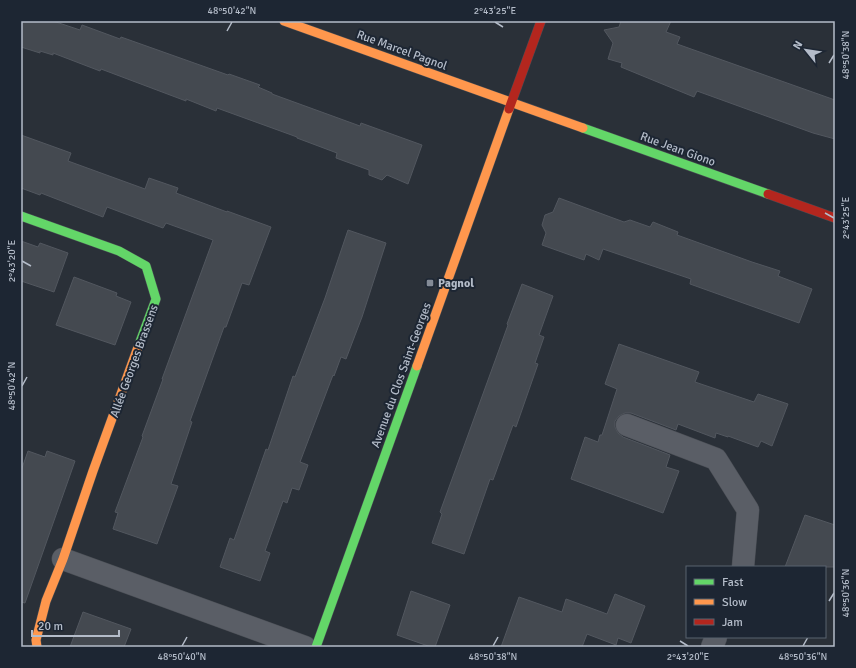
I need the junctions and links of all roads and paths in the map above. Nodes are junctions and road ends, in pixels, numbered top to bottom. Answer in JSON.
{"nodes":[{"id":1,"x":284,"y":21,"type":"edge"},
{"id":2,"x":541,"y":21,"type":"edge"},
{"id":3,"x":512,"y":102,"type":"junction"},
{"id":4,"x":21,"y":216,"type":"edge"},
{"id":5,"x":835,"y":218,"type":"edge"},
{"id":6,"x":627,"y":425,"type":"dead end"},
{"id":7,"x":63,"y":559,"type":"junction"},
{"id":8,"x":743,"y":566,"type":"edge"},
{"id":9,"x":38,"y":647,"type":"edge"},
{"id":10,"x":305,"y":647,"type":"edge"},
{"id":11,"x":316,"y":647,"type":"edge"}],
"edges":[{"from":1,"to":3,"type":"street","name":"Rue Marcel Pagnol"},
{"from":2,"to":3,"type":"street","name":"Avenue du Clos Saint-Georges"},
{"from":3,"to":5,"type":"street","name":"Rue Jean Giono"},
{"from":3,"to":11,"type":"street","name":"Avenue du Clos Saint-Georges"},
{"from":4,"to":7,"type":"street","name":"Allée Georges Brassens"},
{"from":6,"to":8,"type":"street"},
{"from":7,"to":9,"type":"street","name":"Allée Georges Brassens"},
{"from":7,"to":10,"type":"street"}]}
